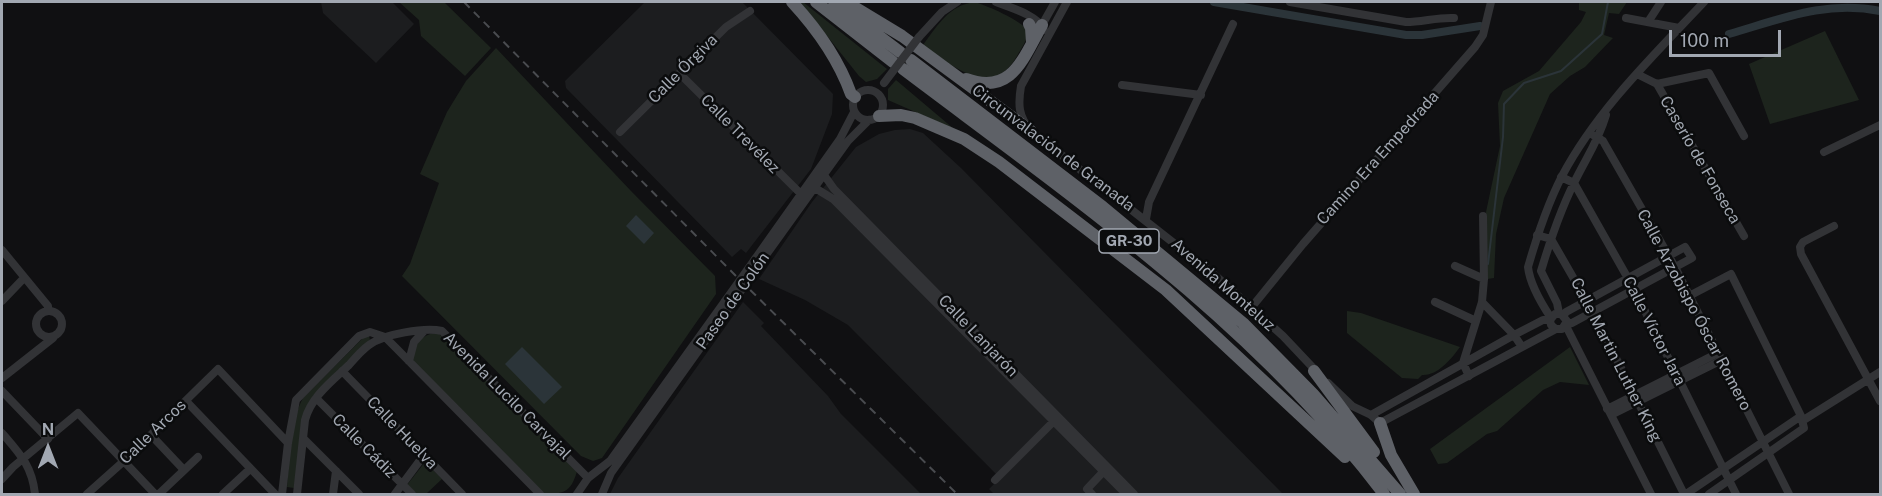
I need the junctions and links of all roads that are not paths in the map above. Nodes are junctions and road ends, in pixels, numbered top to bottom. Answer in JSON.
{"nodes":[{"id":1,"x":792,"y":2,"type":"edge"},
{"id":2,"x":816,"y":2,"type":"edge"},
{"id":3,"x":834,"y":2,"type":"edge"},
{"id":4,"x":846,"y":2,"type":"edge"},
{"id":5,"x":957,"y":2,"type":"edge"},
{"id":6,"x":996,"y":2,"type":"edge"},
{"id":7,"x":1055,"y":2,"type":"edge"},
{"id":8,"x":1067,"y":2,"type":"edge"},
{"id":9,"x":1290,"y":2,"type":"edge"},
{"id":10,"x":1491,"y":2,"type":"edge"},
{"id":11,"x":1661,"y":2,"type":"edge"},
{"id":12,"x":1704,"y":2,"type":"edge"},
{"id":13,"x":1013,"y":10,"type":"junction"},
{"id":14,"x":750,"y":11,"type":"dead end"},
{"id":15,"x":1454,"y":18,"type":"dead end"},
{"id":16,"x":1626,"y":18,"type":"dead end"},
{"id":17,"x":1056,"y":21,"type":"junction"},
{"id":18,"x":1648,"y":21,"type":"junction"},
{"id":19,"x":1029,"y":24,"type":"junction"},
{"id":20,"x":1233,"y":24,"type":"dead end"},
{"id":21,"x":1042,"y":25,"type":"junction"},
{"id":22,"x":1679,"y":28,"type":"junction"},
{"id":23,"x":1038,"y":42,"type":"junction"},
{"id":24,"x":902,"y":61,"type":"junction"},
{"id":25,"x":680,"y":74,"type":"junction"},
{"id":26,"x":1637,"y":74,"type":"junction"},
{"id":27,"x":959,"y":76,"type":"junction"},
{"id":28,"x":1657,"y":84,"type":"junction"},
{"id":29,"x":1122,"y":85,"type":"dead end"},
{"id":30,"x":878,"y":92,"type":"junction"},
{"id":31,"x":1201,"y":95,"type":"junction"},
{"id":32,"x":855,"y":97,"type":"junction"},
{"id":33,"x":1608,"y":108,"type":"junction"},
{"id":34,"x":854,"y":112,"type":"junction"},
{"id":35,"x":874,"y":118,"type":"junction"},
{"id":36,"x":1881,"y":125,"type":"edge"},
{"id":37,"x":1031,"y":131,"type":"junction"},
{"id":38,"x":620,"y":132,"type":"dead end"},
{"id":39,"x":1590,"y":133,"type":"junction"},
{"id":40,"x":1744,"y":136,"type":"dead end"},
{"id":41,"x":1599,"y":139,"type":"junction"},
{"id":42,"x":1824,"y":152,"type":"dead end"},
{"id":43,"x":824,"y":175,"type":"junction"},
{"id":44,"x":1561,"y":177,"type":"junction"},
{"id":45,"x":1574,"y":183,"type":"junction"},
{"id":46,"x":814,"y":188,"type":"junction"},
{"id":47,"x":801,"y":194,"type":"junction"},
{"id":48,"x":1483,"y":216,"type":"dead end"},
{"id":49,"x":1146,"y":219,"type":"junction"},
{"id":50,"x":1834,"y":226,"type":"dead end"},
{"id":51,"x":1538,"y":234,"type":"junction"},
{"id":52,"x":1744,"y":237,"type":"dead end"},
{"id":53,"x":1551,"y":239,"type":"junction"},
{"id":54,"x":2,"y":250,"type":"edge"},
{"id":55,"x":1669,"y":255,"type":"junction"},
{"id":56,"x":758,"y":260,"type":"junction"},
{"id":57,"x":1455,"y":266,"type":"dead end"},
{"id":58,"x":1675,"y":267,"type":"junction"},
{"id":59,"x":24,"y":278,"type":"junction"},
{"id":60,"x":1627,"y":278,"type":"junction"},
{"id":61,"x":1484,"y":279,"type":"junction"},
{"id":62,"x":1634,"y":289,"type":"junction"},
{"id":63,"x":1689,"y":296,"type":"junction"},
{"id":64,"x":1587,"y":300,"type":"junction"},
{"id":65,"x":2,"y":301,"type":"edge"},
{"id":66,"x":1435,"y":302,"type":"dead end"},
{"id":67,"x":1482,"y":302,"type":"junction"},
{"id":68,"x":728,"y":303,"type":"junction"},
{"id":69,"x":1251,"y":308,"type":"junction"},
{"id":70,"x":48,"y":311,"type":"junction"},
{"id":71,"x":1593,"y":312,"type":"junction"},
{"id":72,"x":1556,"y":317,"type":"junction"},
{"id":73,"x":1476,"y":321,"type":"junction"},
{"id":74,"x":1566,"y":325,"type":"junction"},
{"id":75,"x":1556,"y":329,"type":"junction"},
{"id":76,"x":424,"y":331,"type":"junction"},
{"id":77,"x":1514,"y":335,"type":"junction"},
{"id":78,"x":55,"y":336,"type":"junction"},
{"id":79,"x":385,"y":337,"type":"junction"},
{"id":80,"x":1522,"y":347,"type":"junction"},
{"id":81,"x":1720,"y":357,"type":"junction"},
{"id":82,"x":409,"y":361,"type":"junction"},
{"id":83,"x":1463,"y":363,"type":"junction"},
{"id":84,"x":342,"y":371,"type":"junction"},
{"id":85,"x":1314,"y":371,"type":"junction"},
{"id":86,"x":1881,"y":372,"type":"edge"},
{"id":87,"x":1440,"y":376,"type":"junction"},
{"id":88,"x":1469,"y":376,"type":"junction"},
{"id":89,"x":1678,"y":377,"type":"junction"},
{"id":90,"x":2,"y":378,"type":"edge"},
{"id":91,"x":1868,"y":379,"type":"junction"},
{"id":92,"x":1447,"y":388,"type":"junction"},
{"id":93,"x":2,"y":391,"type":"edge"},
{"id":94,"x":316,"y":398,"type":"junction"},
{"id":95,"x":1636,"y":398,"type":"junction"},
{"id":96,"x":186,"y":401,"type":"junction"},
{"id":97,"x":1881,"y":401,"type":"edge"},
{"id":98,"x":1609,"y":412,"type":"junction"},
{"id":99,"x":1802,"y":418,"type":"junction"},
{"id":100,"x":1376,"y":419,"type":"junction"},
{"id":101,"x":1054,"y":421,"type":"junction"},
{"id":102,"x":2,"y":433,"type":"edge"},
{"id":103,"x":151,"y":435,"type":"junction"},
{"id":104,"x":1772,"y":436,"type":"junction"},
{"id":105,"x":48,"y":439,"type":"junction"},
{"id":106,"x":304,"y":439,"type":"junction"},
{"id":107,"x":1763,"y":442,"type":"junction"},
{"id":108,"x":288,"y":443,"type":"junction"},
{"id":109,"x":1778,"y":446,"type":"junction"},
{"id":110,"x":1768,"y":454,"type":"junction"},
{"id":111,"x":424,"y":455,"type":"junction"},
{"id":112,"x":198,"y":457,"type":"dead end"},
{"id":113,"x":25,"y":459,"type":"junction"},
{"id":114,"x":124,"y":461,"type":"junction"},
{"id":115,"x":250,"y":469,"type":"junction"},
{"id":116,"x":1723,"y":469,"type":"junction"},
{"id":117,"x":184,"y":470,"type":"junction"},
{"id":118,"x":336,"y":471,"type":"junction"},
{"id":119,"x":1103,"y":472,"type":"junction"},
{"id":120,"x":591,"y":478,"type":"junction"},
{"id":121,"x":2,"y":479,"type":"edge"},
{"id":122,"x":995,"y":480,"type":"dead end"},
{"id":123,"x":1729,"y":481,"type":"junction"},
{"id":124,"x":402,"y":485,"type":"junction"},
{"id":125,"x":604,"y":492,"type":"edge"},
{"id":126,"x":1384,"y":494,"type":"edge"},
{"id":127,"x":36,"y":495,"type":"edge"},
{"id":128,"x":87,"y":495,"type":"edge"},
{"id":129,"x":157,"y":495,"type":"edge"},
{"id":130,"x":223,"y":495,"type":"edge"},
{"id":131,"x":275,"y":495,"type":"edge"},
{"id":132,"x":282,"y":495,"type":"edge"},
{"id":133,"x":297,"y":495,"type":"edge"},
{"id":134,"x":333,"y":495,"type":"edge"},
{"id":135,"x":360,"y":495,"type":"edge"},
{"id":136,"x":395,"y":495,"type":"edge"},
{"id":137,"x":412,"y":495,"type":"edge"},
{"id":138,"x":462,"y":495,"type":"edge"},
{"id":139,"x":540,"y":495,"type":"edge"},
{"id":140,"x":577,"y":495,"type":"edge"},
{"id":141,"x":1092,"y":495,"type":"edge"},
{"id":142,"x":1126,"y":495,"type":"edge"},
{"id":143,"x":1134,"y":495,"type":"edge"},
{"id":144,"x":1402,"y":495,"type":"edge"},
{"id":145,"x":1414,"y":495,"type":"edge"},
{"id":146,"x":1651,"y":495,"type":"edge"},
{"id":147,"x":1685,"y":495,"type":"edge"},
{"id":148,"x":1709,"y":495,"type":"edge"},
{"id":149,"x":1736,"y":495,"type":"edge"},
{"id":150,"x":1789,"y":495,"type":"edge"}],
"edges":[{"from":1,"to":32,"type":"highway"},
{"from":2,"to":24,"type":"highway","name":"Circunvalación de Granada","number":"GR-30"},
{"from":3,"to":24,"type":"highway","name":"Circunvalación de Granada","number":"GR-30"},
{"from":4,"to":27,"type":"highway"},
{"from":5,"to":30,"type":"street","bridge":true},
{"from":6,"to":13,"type":"street"},
{"from":7,"to":21,"type":"street"},
{"from":8,"to":17,"type":"street","name":"Avenida Monteluz"},
{"from":9,"to":15,"type":"street"},
{"from":10,"to":69,"type":"street","name":"Camino Era Empedrada"},
{"from":11,"to":18,"type":"street"},
{"from":12,"to":22,"type":"street"},
{"from":13,"to":19,"type":"street"},
{"from":13,"to":21,"type":"street"},
{"from":14,"to":25,"type":"street","name":"Calle Órgiva"},
{"from":16,"to":18,"type":"street"},
{"from":17,"to":21,"type":"street"},
{"from":17,"to":23,"type":"street","name":"Avenida Monteluz"},
{"from":18,"to":22,"type":"street"},
{"from":19,"to":21,"type":"street"},
{"from":19,"to":23,"type":"highway"},
{"from":20,"to":31,"type":"street"},
{"from":21,"to":23,"type":"highway"},
{"from":22,"to":26,"type":"street"},
{"from":23,"to":27,"type":"highway"},
{"from":23,"to":37,"type":"street","name":"Avenida Monteluz"},
{"from":24,"to":126,"type":"highway","name":"Circunvalación de Granada","number":"GR-30"},
{"from":24,"to":144,"type":"highway","name":"Circunvalación de Granada","number":"GR-30"},
{"from":25,"to":38,"type":"street","name":"Calle Órgiva"},
{"from":25,"to":47,"type":"street","name":"Calle Trevélez"},
{"from":26,"to":28,"type":"street","name":"Caserío de Fonseca"},
{"from":26,"to":33,"type":"street"},
{"from":27,"to":37,"type":"highway"},
{"from":28,"to":40,"type":"street","name":"Caserío de Fonseca"},
{"from":28,"to":52,"type":"street","name":"Caserío de Fonseca"},
{"from":29,"to":31,"type":"street"},
{"from":30,"to":32,"type":"street"},
{"from":30,"to":35,"type":"street"},
{"from":31,"to":49,"type":"street"},
{"from":32,"to":34,"type":"street"},
{"from":33,"to":39,"type":"street"},
{"from":33,"to":41,"type":"street"},
{"from":34,"to":35,"type":"street"},
{"from":34,"to":47,"type":"street","name":"Paseo de Colón"},
{"from":35,"to":43,"type":"street","name":"Paseo de Colón"},
{"from":35,"to":126,"type":"highway"},
{"from":36,"to":42,"type":"street"},
{"from":37,"to":49,"type":"street","name":"Avenida Monteluz"},
{"from":39,"to":41,"type":"street","name":"Calle Arzobispo Óscar Romero"},
{"from":39,"to":44,"type":"street"},
{"from":41,"to":45,"type":"street"},
{"from":41,"to":55,"type":"street","name":"Calle Arzobispo Óscar Romero"},
{"from":43,"to":46,"type":"street","name":"Paseo de Colón"},
{"from":43,"to":143,"type":"street","name":"Calle Lanjarón"},
{"from":44,"to":45,"type":"street"},
{"from":44,"to":51,"type":"street"},
{"from":45,"to":53,"type":"street"},
{"from":45,"to":60,"type":"street","name":"Calle Víctor Jara"},
{"from":46,"to":56,"type":"street","name":"Paseo de Colón"},
{"from":46,"to":101,"type":"street","name":"Calle Lanjarón"},
{"from":47,"to":56,"type":"street","name":"Paseo de Colón"},
{"from":48,"to":61,"type":"street"},
{"from":49,"to":69,"type":"street","name":"Avenida Monteluz"},
{"from":50,"to":91,"type":"street"},
{"from":51,"to":53,"type":"street"},
{"from":51,"to":72,"type":"street"},
{"from":53,"to":64,"type":"street","name":"Calle Martin Luther King"},
{"from":53,"to":72,"type":"street"},
{"from":54,"to":59,"type":"street"},
{"from":55,"to":58,"type":"street","name":"Calle Arzobispo Óscar Romero"},
{"from":55,"to":58,"type":"street"},
{"from":55,"to":60,"type":"street"},
{"from":56,"to":68,"type":"street","name":"Paseo de Colón","bridge":true},
{"from":57,"to":61,"type":"street"},
{"from":58,"to":62,"type":"street"},
{"from":58,"to":63,"type":"street","name":"Calle Arzobispo Óscar Romero"},
{"from":59,"to":65,"type":"street"},
{"from":59,"to":70,"type":"street"},
{"from":60,"to":62,"type":"street","name":"Calle Víctor Jara"},
{"from":60,"to":64,"type":"street"},
{"from":61,"to":67,"type":"street"},
{"from":62,"to":71,"type":"street"},
{"from":62,"to":89,"type":"street","name":"Calle Víctor Jara"},
{"from":63,"to":81,"type":"street","name":"Calle Arzobispo Óscar Romero"},
{"from":63,"to":99,"type":"street"},
{"from":64,"to":71,"type":"street","name":"Calle Martin Luther King"},
{"from":64,"to":72,"type":"street"},
{"from":66,"to":73,"type":"street"},
{"from":67,"to":73,"type":"street"},
{"from":67,"to":77,"type":"street"},
{"from":68,"to":120,"type":"street","name":"Paseo de Colón"},
{"from":68,"to":125,"type":"street","name":"Paseo de Colón"},
{"from":69,"to":85,"type":"street","name":"Avenida Monteluz"},
{"from":70,"to":78,"type":"street"},
{"from":70,"to":78,"type":"street"},
{"from":71,"to":74,"type":"street"},
{"from":71,"to":95,"type":"street","name":"Calle Martin Luther King"},
{"from":72,"to":74,"type":"street"},
{"from":72,"to":75,"type":"street"},
{"from":72,"to":77,"type":"street"},
{"from":73,"to":83,"type":"street"},
{"from":74,"to":75,"type":"street"},
{"from":74,"to":98,"type":"street"},
{"from":75,"to":80,"type":"street"},
{"from":76,"to":79,"type":"street"},
{"from":76,"to":82,"type":"street","name":"Avenida Lucilo Carvajal"},
{"from":76,"to":120,"type":"street","name":"Avenida Lucilo Carvajal"},
{"from":77,"to":80,"type":"street"},
{"from":77,"to":83,"type":"street"},
{"from":78,"to":90,"type":"street"},
{"from":79,"to":82,"type":"street"},
{"from":79,"to":84,"type":"street"},
{"from":79,"to":108,"type":"street"},
{"from":80,"to":88,"type":"street"},
{"from":81,"to":89,"type":"street"},
{"from":81,"to":107,"type":"street","name":"Calle Arzobispo Óscar Romero"},
{"from":82,"to":139,"type":"street"},
{"from":83,"to":87,"type":"street"},
{"from":83,"to":88,"type":"street"},
{"from":84,"to":94,"type":"street"},
{"from":84,"to":111,"type":"street","name":"Calle Huelva"},
{"from":85,"to":100,"type":"street","name":"Avenida Monteluz"},
{"from":85,"to":144,"type":"highway"},
{"from":86,"to":91,"type":"street"},
{"from":87,"to":92,"type":"street"},
{"from":87,"to":100,"type":"street"},
{"from":88,"to":92,"type":"street"},
{"from":89,"to":95,"type":"street"},
{"from":89,"to":116,"type":"street","name":"Calle Víctor Jara"},
{"from":91,"to":97,"type":"street"},
{"from":91,"to":99,"type":"street"},
{"from":92,"to":100,"type":"street"},
{"from":93,"to":105,"type":"street"},
{"from":94,"to":106,"type":"street"},
{"from":94,"to":124,"type":"street","name":"Calle Cádiz"},
{"from":95,"to":98,"type":"street"},
{"from":95,"to":147,"type":"street","name":"Calle Martin Luther King"},
{"from":96,"to":103,"type":"street","name":"Calle Arcos"},
{"from":96,"to":108,"type":"street","name":"Calle Arcos"},
{"from":96,"to":115,"type":"street"},
{"from":98,"to":146,"type":"street"},
{"from":99,"to":104,"type":"street"},
{"from":99,"to":109,"type":"street"},
{"from":100,"to":145,"type":"highway"},
{"from":101,"to":119,"type":"street","name":"Calle Lanjarón"},
{"from":101,"to":122,"type":"street"},
{"from":102,"to":113,"type":"street"},
{"from":103,"to":114,"type":"street","name":"Calle Arcos"},
{"from":103,"to":117,"type":"street"},
{"from":104,"to":107,"type":"street"},
{"from":104,"to":109,"type":"street"},
{"from":105,"to":113,"type":"street"},
{"from":105,"to":114,"type":"street"},
{"from":106,"to":118,"type":"street"},
{"from":106,"to":133,"type":"street"},
{"from":107,"to":110,"type":"street","name":"Calle Arzobispo Óscar Romero"},
{"from":107,"to":116,"type":"street"},
{"from":108,"to":132,"type":"street"},
{"from":109,"to":110,"type":"street"},
{"from":110,"to":123,"type":"street"},
{"from":110,"to":150,"type":"street","name":"Calle Arzobispo Óscar Romero"},
{"from":111,"to":124,"type":"street"},
{"from":111,"to":138,"type":"street","name":"Calle Huelva"},
{"from":112,"to":117,"type":"street"},
{"from":113,"to":121,"type":"street"},
{"from":113,"to":127,"type":"street"},
{"from":114,"to":128,"type":"street","name":"Calle Arcos"},
{"from":114,"to":129,"type":"street"},
{"from":115,"to":130,"type":"street"},
{"from":115,"to":131,"type":"street"},
{"from":116,"to":123,"type":"street","name":"Calle Víctor Jara"},
{"from":116,"to":147,"type":"street"},
{"from":117,"to":129,"type":"street"},
{"from":118,"to":134,"type":"street"},
{"from":118,"to":135,"type":"street"},
{"from":119,"to":141,"type":"street"},
{"from":119,"to":142,"type":"street","name":"Calle Lanjarón"},
{"from":120,"to":125,"type":"street","name":"Avenida Lucilo Carvajal"},
{"from":120,"to":140,"type":"street","name":"Paseo de Colón"},
{"from":123,"to":148,"type":"street"},
{"from":123,"to":149,"type":"street","name":"Calle Víctor Jara"},
{"from":124,"to":136,"type":"street"},
{"from":124,"to":137,"type":"street","name":"Calle Cádiz"}]}
